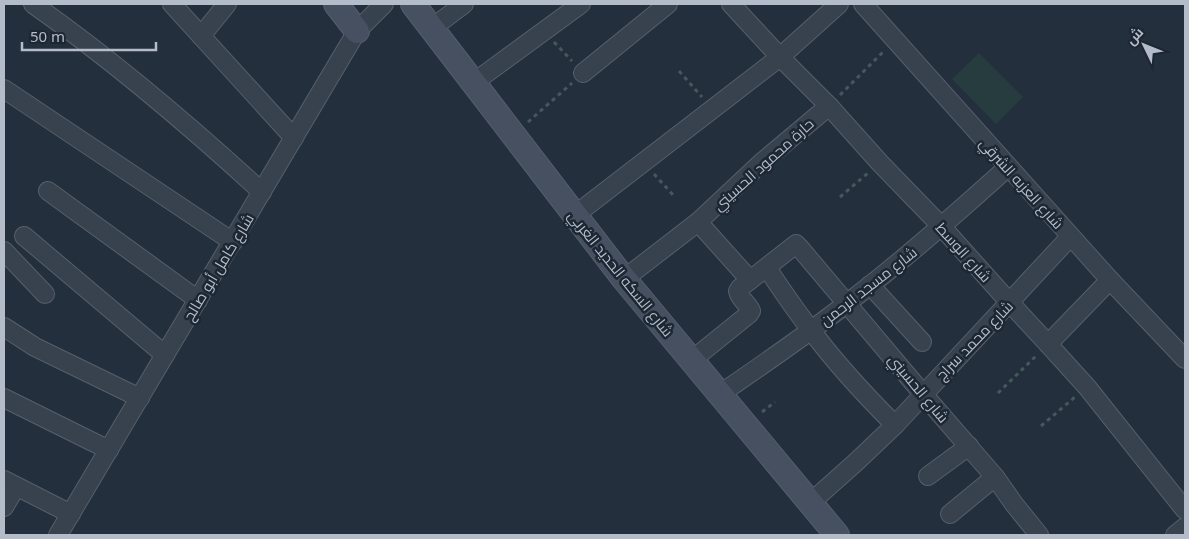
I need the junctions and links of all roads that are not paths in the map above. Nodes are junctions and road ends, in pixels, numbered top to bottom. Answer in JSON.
{"nodes":[{"id":1,"x":33,"y":4,"type":"edge"},
{"id":2,"x":172,"y":4,"type":"edge"},
{"id":3,"x":227,"y":4,"type":"edge"},
{"id":4,"x":336,"y":4,"type":"edge"},
{"id":5,"x":384,"y":4,"type":"edge"},
{"id":6,"x":413,"y":4,"type":"edge"},
{"id":7,"x":464,"y":4,"type":"edge"},
{"id":8,"x":580,"y":4,"type":"edge"},
{"id":9,"x":668,"y":4,"type":"edge"},
{"id":10,"x":839,"y":4,"type":"edge"},
{"id":11,"x":863,"y":4,"type":"edge"},
{"id":12,"x":737,"y":6,"type":"edge"},
{"id":13,"x":432,"y":28,"type":"junction"},
{"id":14,"x":357,"y":31,"type":"junction"},
{"id":15,"x":201,"y":36,"type":"junction"},
{"id":16,"x":780,"y":57,"type":"junction"},
{"id":17,"x":583,"y":73,"type":"road end"},
{"id":18,"x":473,"y":83,"type":"junction"},
{"id":19,"x":4,"y":88,"type":"edge"},
{"id":20,"x":829,"y":106,"type":"junction"},
{"id":21,"x":294,"y":138,"type":"junction"},
{"id":22,"x":1008,"y":167,"type":"junction"},
{"id":23,"x":48,"y":191,"type":"dead end"},
{"id":24,"x":262,"y":192,"type":"junction"},
{"id":25,"x":575,"y":215,"type":"junction"},
{"id":26,"x":698,"y":222,"type":"junction"},
{"id":27,"x":942,"y":227,"type":"junction"},
{"id":28,"x":24,"y":236,"type":"dead end"},
{"id":29,"x":1070,"y":237,"type":"junction"},
{"id":30,"x":232,"y":242,"type":"junction"},
{"id":31,"x":4,"y":251,"type":"edge"},
{"id":32,"x":766,"y":268,"type":"junction"},
{"id":33,"x":624,"y":279,"type":"junction"},
{"id":34,"x":750,"y":280,"type":"junction"},
{"id":35,"x":1110,"y":280,"type":"junction"},
{"id":36,"x":870,"y":285,"type":"junction"},
{"id":37,"x":45,"y":294,"type":"dead end"},
{"id":38,"x":198,"y":300,"type":"junction"},
{"id":39,"x":848,"y":303,"type":"junction"},
{"id":40,"x":1010,"y":303,"type":"junction"},
{"id":41,"x":4,"y":326,"type":"edge"},
{"id":42,"x":811,"y":331,"type":"junction"},
{"id":43,"x":922,"y":342,"type":"dead end"},
{"id":44,"x":1048,"y":344,"type":"junction"},
{"id":45,"x":165,"y":355,"type":"junction"},
{"id":46,"x":1185,"y":359,"type":"edge"},
{"id":47,"x":692,"y":360,"type":"junction"},
{"id":48,"x":720,"y":394,"type":"junction"},
{"id":49,"x":923,"y":394,"type":"junction"},
{"id":50,"x":4,"y":398,"type":"edge"},
{"id":51,"x":140,"y":398,"type":"junction"},
{"id":52,"x":895,"y":425,"type":"junction"},
{"id":53,"x":969,"y":446,"type":"junction"},
{"id":54,"x":109,"y":450,"type":"junction"},
{"id":55,"x":928,"y":476,"type":"dead end"},
{"id":56,"x":995,"y":477,"type":"junction"},
{"id":57,"x":10,"y":483,"type":"edge"},
{"id":58,"x":810,"y":503,"type":"junction"},
{"id":59,"x":4,"y":507,"type":"edge"},
{"id":60,"x":1185,"y":510,"type":"edge"},
{"id":61,"x":71,"y":514,"type":"junction"},
{"id":62,"x":950,"y":514,"type":"dead end"},
{"id":63,"x":1185,"y":527,"type":"edge"},
{"id":64,"x":58,"y":535,"type":"edge"},
{"id":65,"x":837,"y":535,"type":"edge"},
{"id":66,"x":1039,"y":535,"type":"edge"},
{"id":67,"x":1174,"y":535,"type":"edge"}],
"edges":[{"from":1,"to":24,"type":"street"},
{"from":2,"to":15,"type":"street"},
{"from":3,"to":15,"type":"street"},
{"from":4,"to":14,"type":"street"},
{"from":5,"to":14,"type":"street","name":"شارع كامل أبو صالح"},
{"from":6,"to":13,"type":"street","name":"شارع السكه الحديد الغربي"},
{"from":7,"to":13,"type":"street"},
{"from":8,"to":18,"type":"street"},
{"from":9,"to":17,"type":"street"},
{"from":10,"to":16,"type":"street"},
{"from":11,"to":22,"type":"street","name":"شارع العزبه الشرقي"},
{"from":12,"to":16,"type":"street","name":"شارع الوسط"},
{"from":13,"to":18,"type":"street","name":"شارع السكه الحديد الغربي"},
{"from":14,"to":21,"type":"street","name":"شارع كامل أبو صالح"},
{"from":15,"to":21,"type":"street"},
{"from":16,"to":20,"type":"street","name":"شارع الوسط"},
{"from":16,"to":25,"type":"street"},
{"from":18,"to":25,"type":"street","name":"شارع السكه الحديد الغربي"},
{"from":19,"to":30,"type":"street"},
{"from":20,"to":26,"type":"street","name":"حارة محمود الحسيني"},
{"from":20,"to":27,"type":"street","name":"شارع الوسط"},
{"from":21,"to":24,"type":"street","name":"شارع كامل أبو صالح"},
{"from":22,"to":27,"type":"street","name":"شارع مسجد الرحمن"},
{"from":22,"to":29,"type":"street","name":"شارع العزبه الشرقي"},
{"from":23,"to":38,"type":"street"},
{"from":24,"to":30,"type":"street","name":"شارع كامل أبو صالح"},
{"from":25,"to":33,"type":"street","name":"شارع السكه الحديد الغربي"},
{"from":26,"to":33,"type":"street","name":"حارة محمود الحسيني"},
{"from":26,"to":34,"type":"street"},
{"from":27,"to":36,"type":"street","name":"شارع مسجد الرحمن"},
{"from":27,"to":40,"type":"street","name":"شارع الوسط"},
{"from":28,"to":45,"type":"street"},
{"from":29,"to":35,"type":"street","name":"شارع العزبه الشرقي"},
{"from":29,"to":40,"type":"street","name":"شارع محمد سراج"},
{"from":30,"to":38,"type":"street","name":"شارع كامل أبو صالح"},
{"from":31,"to":37,"type":"street"},
{"from":32,"to":34,"type":"street"},
{"from":32,"to":39,"type":"street","name":"شارع الحسيني"},
{"from":32,"to":42,"type":"street"},
{"from":33,"to":47,"type":"street","name":"شارع السكه الحديد الغربي"},
{"from":34,"to":47,"type":"street"},
{"from":35,"to":44,"type":"street"},
{"from":35,"to":46,"type":"street","name":"شارع العزبه الشرقي"},
{"from":36,"to":39,"type":"street","name":"شارع مسجد الرحمن"},
{"from":36,"to":43,"type":"street"},
{"from":38,"to":45,"type":"street","name":"شارع كامل أبو صالح"},
{"from":39,"to":42,"type":"street","name":"شارع مسجد الرحمن"},
{"from":39,"to":49,"type":"street","name":"شارع الحسيني"},
{"from":40,"to":44,"type":"street","name":"شارع الوسط"},
{"from":40,"to":49,"type":"street","name":"شارع محمد سراج"},
{"from":41,"to":51,"type":"street"},
{"from":42,"to":48,"type":"street","name":"شارع مسجد الرحمن"},
{"from":42,"to":52,"type":"street"},
{"from":44,"to":60,"type":"street","name":"شارع الوسط"},
{"from":45,"to":51,"type":"street","name":"شارع كامل أبو صالح"},
{"from":47,"to":48,"type":"street","name":"شارع السكه الحديد الغربي"},
{"from":48,"to":58,"type":"street","name":"شارع السكه الحديد الغربي"},
{"from":49,"to":52,"type":"street","name":"شارع محمد سراج"},
{"from":49,"to":53,"type":"street","name":"شارع الحسيني"},
{"from":50,"to":54,"type":"street"},
{"from":51,"to":54,"type":"street","name":"شارع كامل أبو صالح"},
{"from":52,"to":58,"type":"street","name":"شارع محمد سراج"},
{"from":53,"to":55,"type":"street"},
{"from":53,"to":56,"type":"street","name":"شارع الحسيني"},
{"from":54,"to":61,"type":"street","name":"شارع كامل أبو صالح"},
{"from":56,"to":62,"type":"street"},
{"from":56,"to":66,"type":"street","name":"شارع الحسيني"},
{"from":57,"to":59,"type":"street"},
{"from":57,"to":61,"type":"street"},
{"from":58,"to":65,"type":"street","name":"شارع السكه الحديد الغربي"},
{"from":61,"to":64,"type":"street","name":"شارع كامل أبو صالح"},
{"from":63,"to":67,"type":"street"}]}
